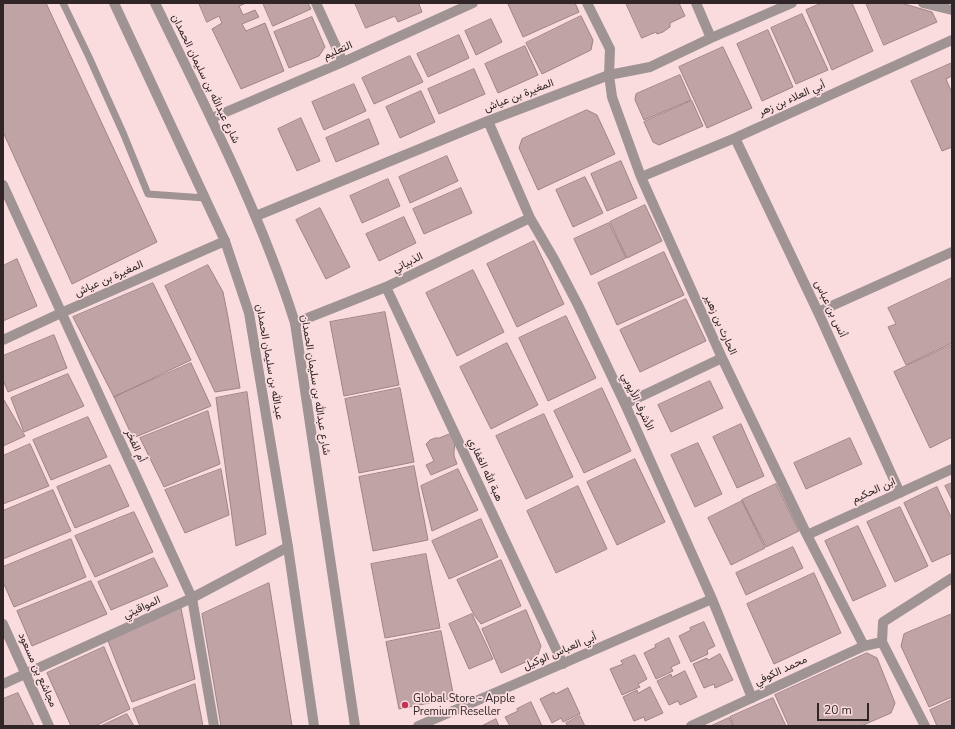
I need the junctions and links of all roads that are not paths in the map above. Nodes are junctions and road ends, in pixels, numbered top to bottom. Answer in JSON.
{"nodes":[{"id":1,"x":63,"y":3,"type":"edge"},
{"id":2,"x":114,"y":3,"type":"edge"},
{"id":3,"x":155,"y":3,"type":"edge"},
{"id":4,"x":316,"y":3,"type":"edge"},
{"id":5,"x":473,"y":3,"type":"edge"},
{"id":6,"x":587,"y":3,"type":"edge"},
{"id":7,"x":696,"y":3,"type":"edge"},
{"id":8,"x":792,"y":3,"type":"edge"},
{"id":9,"x":923,"y":3,"type":"edge"},
{"id":10,"x":952,"y":10,"type":"edge"},
{"id":11,"x":711,"y":38,"type":"junction"},
{"id":12,"x":952,"y":40,"type":"edge"},
{"id":13,"x":343,"y":62,"type":"junction"},
{"id":14,"x":609,"y":75,"type":"junction"},
{"id":15,"x":212,"y":118,"type":"junction"},
{"id":16,"x":488,"y":121,"type":"junction"},
{"id":17,"x":735,"y":138,"type":"junction"},
{"id":18,"x":641,"y":178,"type":"junction"},
{"id":19,"x":3,"y":185,"type":"edge"},
{"id":20,"x":205,"y":198,"type":"junction"},
{"id":21,"x":256,"y":216,"type":"junction"},
{"id":22,"x":530,"y":218,"type":"junction"},
{"id":23,"x":225,"y":241,"type":"junction"},
{"id":24,"x":952,"y":252,"type":"edge"},
{"id":25,"x":386,"y":287,"type":"junction"},
{"id":26,"x":818,"y":312,"type":"junction"},
{"id":27,"x":61,"y":313,"type":"junction"},
{"id":28,"x":295,"y":323,"type":"junction"},
{"id":29,"x":3,"y":340,"type":"edge"},
{"id":30,"x":722,"y":358,"type":"junction"},
{"id":31,"x":625,"y":404,"type":"junction"},
{"id":32,"x":952,"y":469,"type":"edge"},
{"id":33,"x":900,"y":493,"type":"junction"},
{"id":34,"x":807,"y":535,"type":"junction"},
{"id":35,"x":288,"y":547,"type":"junction"},
{"id":36,"x":952,"y":578,"type":"edge"},
{"id":37,"x":192,"y":598,"type":"junction"},
{"id":38,"x":712,"y":599,"type":"junction"},
{"id":39,"x":3,"y":624,"type":"edge"},
{"id":40,"x":882,"y":642,"type":"junction"},
{"id":41,"x":864,"y":646,"type":"junction"},
{"id":42,"x":563,"y":664,"type":"junction"},
{"id":43,"x":26,"y":674,"type":"junction"},
{"id":44,"x":3,"y":684,"type":"edge"},
{"id":45,"x":752,"y":698,"type":"junction"},
{"id":46,"x":921,"y":725,"type":"edge"},
{"id":47,"x":49,"y":726,"type":"edge"},
{"id":48,"x":214,"y":726,"type":"edge"},
{"id":49,"x":314,"y":726,"type":"edge"},
{"id":50,"x":355,"y":726,"type":"edge"},
{"id":51,"x":418,"y":726,"type":"edge"},
{"id":52,"x":691,"y":726,"type":"edge"}],
"edges":[{"from":1,"to":20,"type":"lane"},
{"from":2,"to":20,"type":"street","name":"عبدالله بن سليمان الحمدان"},
{"from":3,"to":15,"type":"street","name":"شارع عبدالله بن سليمان الحمدان"},
{"from":4,"to":13,"type":"street"},
{"from":5,"to":13,"type":"street","name":"التعليم"},
{"from":6,"to":14,"type":"street","name":"الحارث بن زهير"},
{"from":7,"to":11,"type":"street"},
{"from":8,"to":11,"type":"street","name":"المغيرة بن عياش"},
{"from":9,"to":10,"type":"street"},
{"from":11,"to":14,"type":"street","name":"المغيرة بن عياش"},
{"from":12,"to":17,"type":"street","name":"أبي العلاء بن زهر"},
{"from":13,"to":15,"type":"street","name":"التعليم"},
{"from":14,"to":16,"type":"street","name":"المغيرة بن عياش"},
{"from":14,"to":18,"type":"street","name":"الحارث بن زهير"},
{"from":15,"to":21,"type":"street","name":"شارع عبدالله بن سليمان الحمدان"},
{"from":16,"to":21,"type":"street","name":"المغيرة بن عياش"},
{"from":16,"to":22,"type":"street","name":"الأشرف الأيوبي"},
{"from":17,"to":18,"type":"street","name":"أبي العلاء بن زهر"},
{"from":17,"to":26,"type":"street","name":"أنس بن عباس"},
{"from":18,"to":30,"type":"street","name":"الحارث بن زهير"},
{"from":19,"to":27,"type":"street","name":"أم الفخر"},
{"from":20,"to":23,"type":"street","name":"عبدالله بن سليمان الحمدان"},
{"from":21,"to":28,"type":"street","name":"شارع عبدالله بن سليمان الحمدان"},
{"from":22,"to":25,"type":"street","name":"الذبياني"},
{"from":22,"to":31,"type":"street","name":"الأشرف الأيوبي"},
{"from":23,"to":27,"type":"street","name":"المغيرة بن عياش"},
{"from":23,"to":35,"type":"street","name":"عبدالله بن سليمان الحمدان"},
{"from":24,"to":26,"type":"street"},
{"from":25,"to":28,"type":"street","name":"الذبياني"},
{"from":25,"to":42,"type":"street","name":"هبة الله الغفاري"},
{"from":26,"to":33,"type":"street","name":"أنس بن عباس"},
{"from":27,"to":29,"type":"street","name":"المغيرة بن عياش"},
{"from":27,"to":37,"type":"street","name":"أم الفخر"},
{"from":28,"to":50,"type":"street","name":"شارع عبدالله بن سليمان الحمدان"},
{"from":30,"to":31,"type":"street"},
{"from":30,"to":34,"type":"street","name":"الحارث بن زهير"},
{"from":31,"to":38,"type":"street","name":"الأشرف الأيوبي"},
{"from":32,"to":33,"type":"street","name":"ابن الحكيم"},
{"from":33,"to":34,"type":"street","name":"ابن الحكيم"},
{"from":34,"to":41,"type":"street","name":"الحارث بن زهير"},
{"from":35,"to":37,"type":"street","name":"المواقيتي"},
{"from":35,"to":49,"type":"street","name":"عبدالله بن سليمان الحمدان"},
{"from":36,"to":40,"type":"street"},
{"from":37,"to":43,"type":"street","name":"المواقيتي"},
{"from":37,"to":48,"type":"street","name":"أم الفخر"},
{"from":38,"to":42,"type":"street","name":"أبي العباس الوكيل"},
{"from":38,"to":45,"type":"street","name":"الأشرف الأيوبي"},
{"from":39,"to":43,"type":"street","name":"مجاشع بن مسعود"},
{"from":40,"to":41,"type":"street","name":"محمد الكوفي"},
{"from":40,"to":46,"type":"street"},
{"from":41,"to":45,"type":"street","name":"محمد الكوفي"},
{"from":42,"to":51,"type":"street","name":"أبي العباس الوكيل"},
{"from":43,"to":44,"type":"street","name":"المواقيتي"},
{"from":43,"to":47,"type":"street","name":"مجاشع بن مسعود"},
{"from":45,"to":52,"type":"street","name":"محمد الكوفي"}]}
